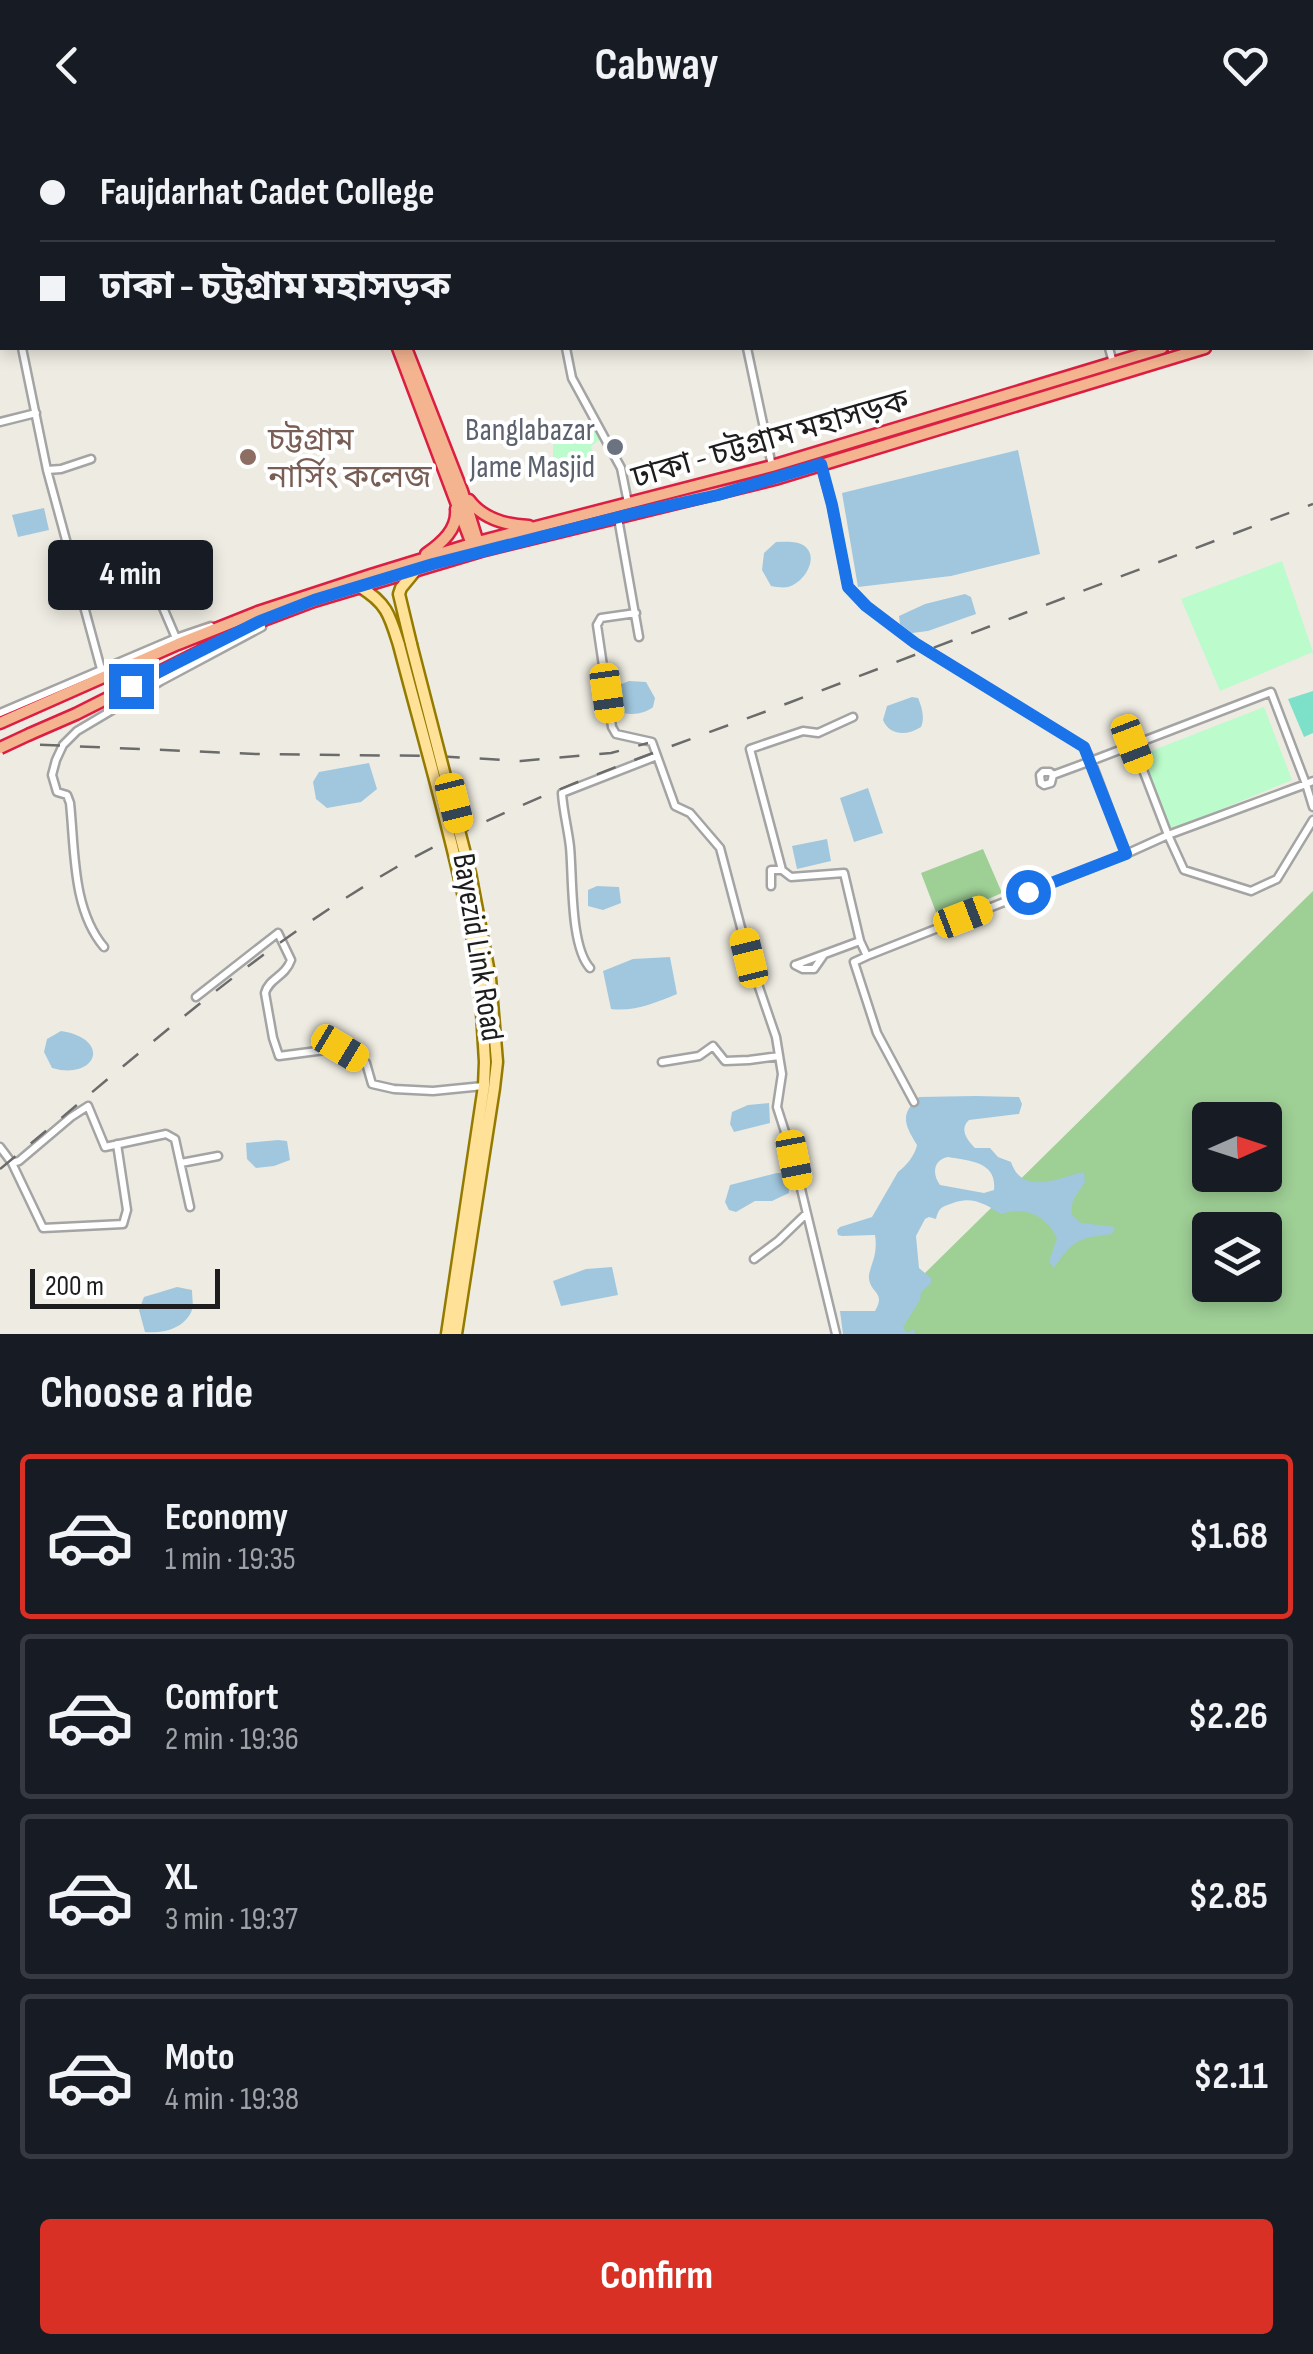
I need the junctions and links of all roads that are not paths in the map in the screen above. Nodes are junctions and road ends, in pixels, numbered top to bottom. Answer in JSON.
{"nodes":[{"id":1,"x":22,"y":350,"type":"edge"},
{"id":2,"x":399,"y":350,"type":"edge"},
{"id":3,"x":407,"y":350,"type":"edge"},
{"id":4,"x":566,"y":350,"type":"edge"},
{"id":5,"x":747,"y":350,"type":"edge"},
{"id":6,"x":1110,"y":350,"type":"edge"},
{"id":7,"x":1155,"y":350,"type":"edge"},
{"id":8,"x":1198,"y":350,"type":"edge"},
{"id":9,"x":1113,"y":363,"type":"junction"},
{"id":10,"x":36,"y":412,"type":"junction"},
{"id":11,"x":0,"y":422,"type":"edge"},
{"id":12,"x":816,"y":452,"type":"junction"},
{"id":13,"x":91,"y":459,"type":"dead end"},
{"id":14,"x":821,"y":464,"type":"junction"},
{"id":15,"x":772,"y":466,"type":"junction"},
{"id":16,"x":47,"y":470,"type":"junction"},
{"id":17,"x":458,"y":493,"type":"junction"},
{"id":18,"x":628,"y":504,"type":"junction"},
{"id":19,"x":618,"y":517,"type":"junction"},
{"id":20,"x":543,"y":527,"type":"junction"},
{"id":21,"x":476,"y":547,"type":"junction"},
{"id":22,"x":416,"y":566,"type":"junction"},
{"id":23,"x":360,"y":587,"type":"junction"},
{"id":24,"x":138,"y":593,"type":"dead end"},
{"id":25,"x":284,"y":603,"type":"junction"},
{"id":26,"x":636,"y":614,"type":"junction"},
{"id":27,"x":259,"y":617,"type":"junction"},
{"id":28,"x":639,"y":637,"type":"dead end"},
{"id":29,"x":176,"y":638,"type":"junction"},
{"id":30,"x":406,"y":644,"type":"junction"},
{"id":31,"x":101,"y":669,"type":"junction"},
{"id":32,"x":0,"y":713,"type":"edge"},
{"id":33,"x":853,"y":717,"type":"dead end"},
{"id":34,"x":0,"y":722,"type":"edge"},
{"id":35,"x":1132,"y":744,"type":"junction"},
{"id":36,"x":0,"y":748,"type":"edge"},
{"id":37,"x":657,"y":756,"type":"junction"},
{"id":38,"x":1091,"y":761,"type":"junction"},
{"id":39,"x":1053,"y":776,"type":"dead end"},
{"id":40,"x":1309,"y":782,"type":"edge"},
{"id":41,"x":1313,"y":806,"type":"edge"},
{"id":42,"x":1313,"y":820,"type":"edge"},
{"id":43,"x":1168,"y":836,"type":"junction"},
{"id":44,"x":1126,"y":854,"type":"junction"},
{"id":45,"x":782,"y":870,"type":"junction"},
{"id":46,"x":771,"y":886,"type":"dead end"},
{"id":47,"x":860,"y":941,"type":"junction"},
{"id":48,"x":104,"y":947,"type":"dead end"},
{"id":49,"x":823,"y":955,"type":"dead end"},
{"id":50,"x":867,"y":956,"type":"junction"},
{"id":51,"x":590,"y":968,"type":"dead end"},
{"id":52,"x":485,"y":978,"type":"junction"},
{"id":53,"x":196,"y":998,"type":"dead end"},
{"id":54,"x":779,"y":1056,"type":"junction"},
{"id":55,"x":662,"y":1062,"type":"dead end"},
{"id":56,"x":484,"y":1086,"type":"junction"},
{"id":57,"x":914,"y":1102,"type":"dead end"},
{"id":58,"x":118,"y":1144,"type":"junction"},
{"id":59,"x":0,"y":1147,"type":"edge"},
{"id":60,"x":218,"y":1156,"type":"dead end"},
{"id":61,"x":181,"y":1162,"type":"junction"},
{"id":62,"x":12,"y":1163,"type":"junction"},
{"id":63,"x":190,"y":1207,"type":"dead end"},
{"id":64,"x":806,"y":1214,"type":"junction"},
{"id":65,"x":754,"y":1259,"type":"dead end"},
{"id":66,"x":447,"y":1334,"type":"edge"},
{"id":67,"x":456,"y":1334,"type":"edge"},
{"id":68,"x":836,"y":1334,"type":"edge"}],
"edges":[{"from":1,"to":10,"type":"street"},
{"from":2,"to":17,"type":"highway"},
{"from":3,"to":17,"type":"highway"},
{"from":4,"to":18,"type":"street"},
{"from":5,"to":15,"type":"street"},
{"from":6,"to":9,"type":"street"},
{"from":7,"to":9,"type":"highway","name":"ঢাকা - চট্টগ্রাম মহাসড়ক"},
{"from":8,"to":14,"type":"highway","name":"ঢাকা - চট্টগ্রাম মহাসড়ক"},
{"from":9,"to":12,"type":"highway","name":"ঢাকা - চট্টগ্রাম মহাসড়ক"},
{"from":10,"to":11,"type":"street"},
{"from":10,"to":16,"type":"street"},
{"from":12,"to":14,"type":"street"},
{"from":12,"to":15,"type":"highway","name":"ঢাকা - চট্টগ্রাম মহাসড়ক"},
{"from":13,"to":16,"type":"street"},
{"from":14,"to":19,"type":"highway","name":"ঢাকা - চট্টগ্রাম মহাসড়ক"},
{"from":14,"to":38,"type":"street"},
{"from":15,"to":18,"type":"highway","name":"ঢাকা - চট্টগ্রাম মহাসড়ক"},
{"from":16,"to":31,"type":"street"},
{"from":17,"to":20,"type":"highway"},
{"from":17,"to":21,"type":"highway"},
{"from":17,"to":22,"type":"highway"},
{"from":18,"to":20,"type":"highway","name":"ঢাকা - চট্টগ্রাম মহাসড়ক"},
{"from":19,"to":21,"type":"highway","name":"ঢাকা - চট্টগ্রাম মহাসড়ক"},
{"from":19,"to":26,"type":"street"},
{"from":20,"to":21,"type":"highway","name":"ঢাকা - চট্টগ্রাম মহাসড়ক"},
{"from":21,"to":22,"type":"highway","name":"ঢাকা - চট্টগ্রাম মহাসড়ক"},
{"from":22,"to":23,"type":"highway","name":"ঢাকা - চট্টগ্রাম মহাসড়ক"},
{"from":22,"to":25,"type":"highway","name":"ঢাকা - চট্টগ্রাম মহাসড়ক"},
{"from":22,"to":30,"type":"main road","name":"Bayezid Link Road"},
{"from":23,"to":27,"type":"highway","name":"ঢাকা - চট্টগ্রাম মহাসড়ক"},
{"from":23,"to":30,"type":"main road"},
{"from":24,"to":29,"type":"street"},
{"from":25,"to":27,"type":"highway","name":"ঢাকা - চট্টগ্রাম মহাসড়ক"},
{"from":25,"to":29,"type":"street"},
{"from":26,"to":28,"type":"street"},
{"from":26,"to":37,"type":"street"},
{"from":27,"to":34,"type":"highway","name":"ঢাকা - চট্টগ্রাম মহাসড়ক"},
{"from":27,"to":36,"type":"highway","name":"ঢাকা - চট্টগ্রাম মহাসড়ক","bridge":true},
{"from":27,"to":48,"type":"street"},
{"from":29,"to":31,"type":"street"},
{"from":30,"to":52,"type":"main road","name":"Bayezid Link Road","bridge":true},
{"from":31,"to":32,"type":"street"},
{"from":33,"to":45,"type":"street"},
{"from":35,"to":38,"type":"street"},
{"from":35,"to":40,"type":"street"},
{"from":35,"to":43,"type":"street"},
{"from":37,"to":51,"type":"street"},
{"from":37,"to":54,"type":"street"},
{"from":38,"to":39,"type":"street"},
{"from":38,"to":44,"type":"street"},
{"from":40,"to":41,"type":"street"},
{"from":40,"to":43,"type":"street"},
{"from":42,"to":43,"type":"street"},
{"from":43,"to":44,"type":"street"},
{"from":44,"to":50,"type":"street"},
{"from":45,"to":46,"type":"street"},
{"from":45,"to":47,"type":"street"},
{"from":47,"to":49,"type":"street"},
{"from":47,"to":50,"type":"street"},
{"from":50,"to":57,"type":"street"},
{"from":52,"to":56,"type":"main road","name":"Bayezid Link Road"},
{"from":52,"to":67,"type":"main road","name":"Bayezid Link Road"},
{"from":53,"to":56,"type":"street"},
{"from":54,"to":55,"type":"street"},
{"from":54,"to":64,"type":"street"},
{"from":56,"to":66,"type":"main road","name":"Bayezid Link Road"},
{"from":58,"to":61,"type":"street"},
{"from":58,"to":62,"type":"street"},
{"from":58,"to":62,"type":"street"},
{"from":59,"to":62,"type":"street"},
{"from":60,"to":61,"type":"street"},
{"from":61,"to":63,"type":"street"},
{"from":64,"to":65,"type":"street"},
{"from":64,"to":68,"type":"street"}]}
